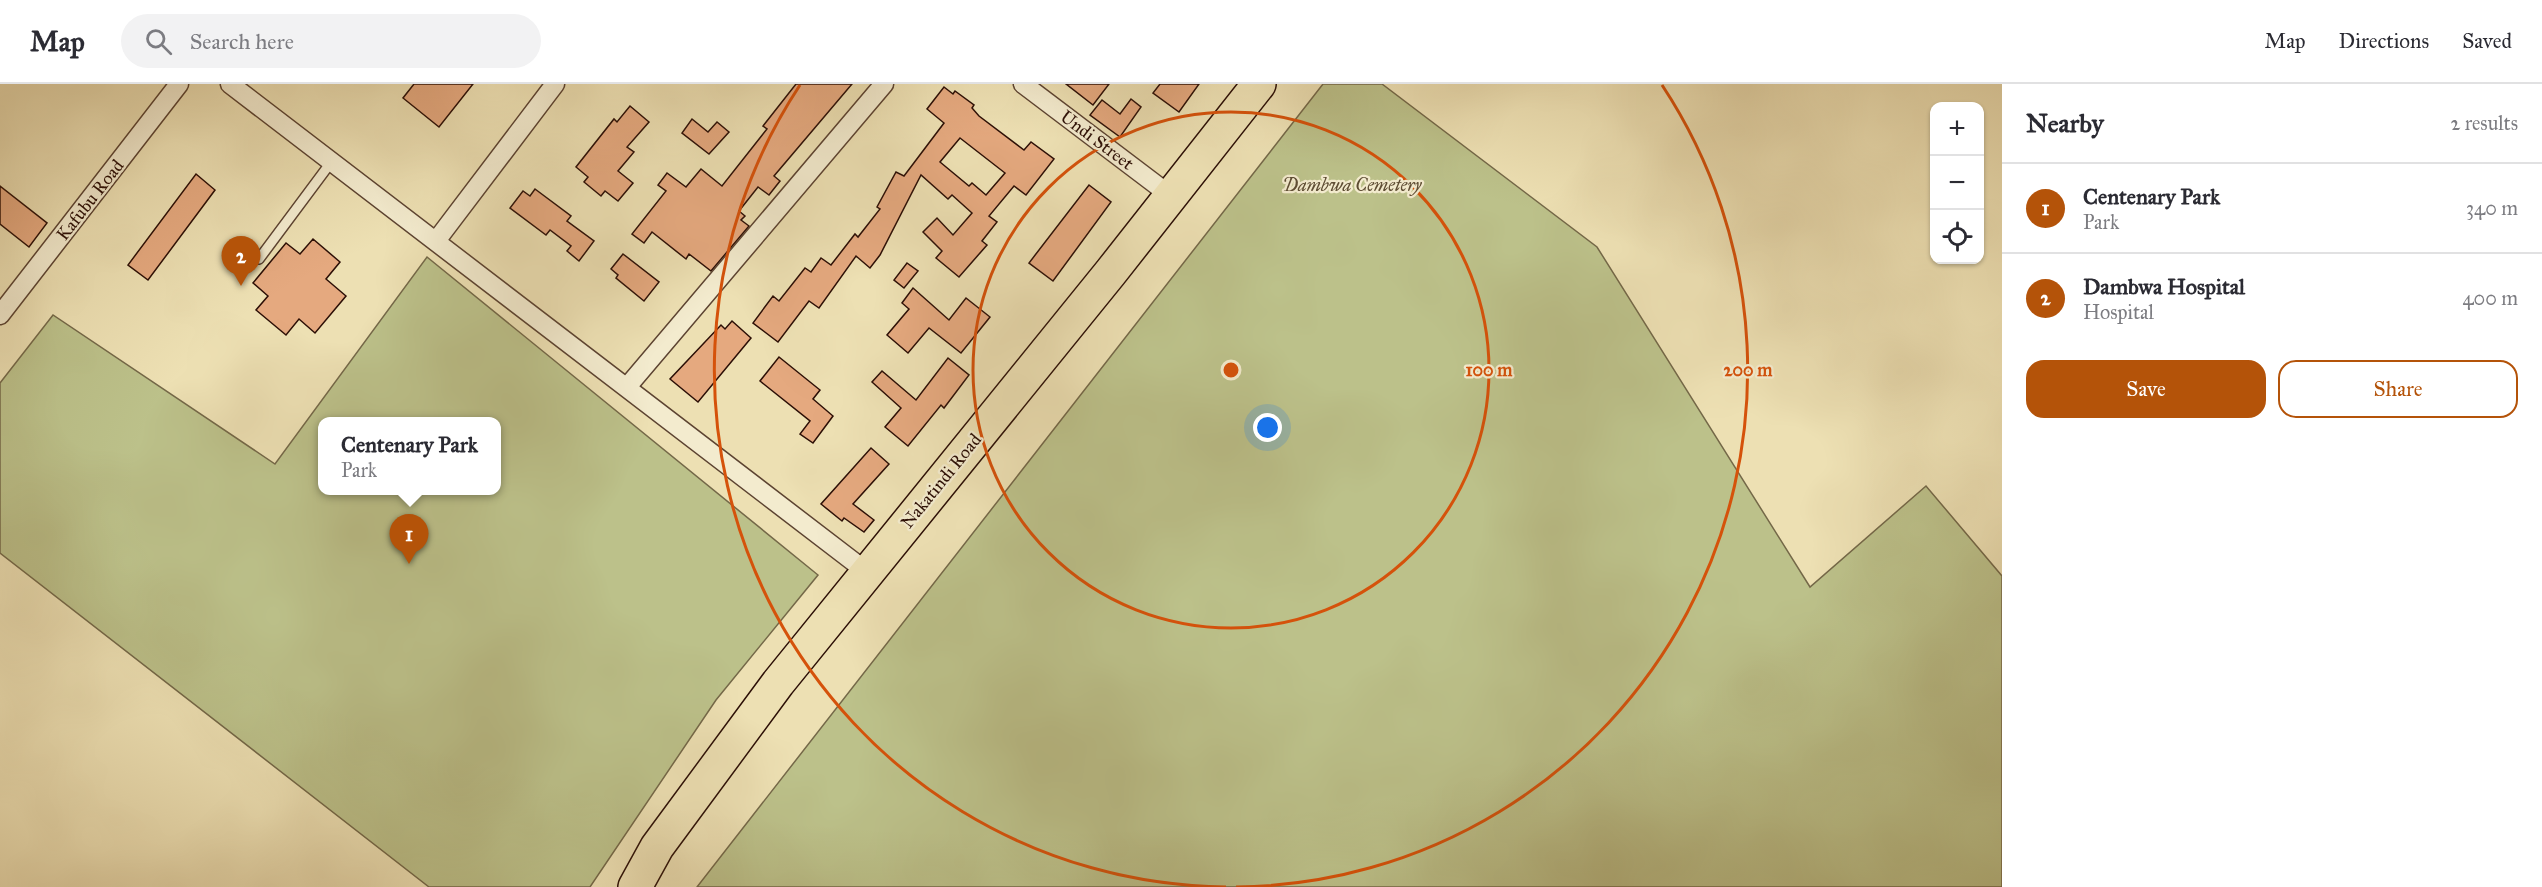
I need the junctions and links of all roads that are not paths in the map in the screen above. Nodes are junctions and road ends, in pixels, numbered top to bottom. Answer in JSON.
{"nodes":[{"id":1,"x":179,"y":84,"type":"edge"},
{"id":2,"x":230,"y":84,"type":"edge"},
{"id":3,"x":555,"y":84,"type":"edge"},
{"id":4,"x":884,"y":84,"type":"edge"},
{"id":5,"x":1023,"y":84,"type":"edge"},
{"id":6,"x":1259,"y":84,"type":"edge"},
{"id":7,"x":332,"y":161,"type":"junction"},
{"id":8,"x":1171,"y":196,"type":"junction"},
{"id":9,"x":436,"y":241,"type":"junction"},
{"id":10,"x":259,"y":259,"type":"dead end"},
{"id":11,"x":0,"y":315,"type":"edge"},
{"id":12,"x":627,"y":387,"type":"junction"},
{"id":13,"x":867,"y":572,"type":"junction"},
{"id":14,"x":635,"y":887,"type":"edge"}],
"edges":[{"from":1,"to":11,"type":"street","name":"Kafubu Road"},
{"from":2,"to":7,"type":"street"},
{"from":3,"to":9,"type":"street"},
{"from":4,"to":12,"type":"street"},
{"from":5,"to":8,"type":"street","name":"Undi Street"},
{"from":6,"to":8,"type":"highway","name":"Nakatindi Road"},
{"from":7,"to":9,"type":"street"},
{"from":7,"to":10,"type":"lane"},
{"from":8,"to":13,"type":"highway","name":"Nakatindi Road"},
{"from":9,"to":12,"type":"street"},
{"from":12,"to":13,"type":"street"},
{"from":13,"to":14,"type":"highway","name":"Nakatindi Road"}]}
